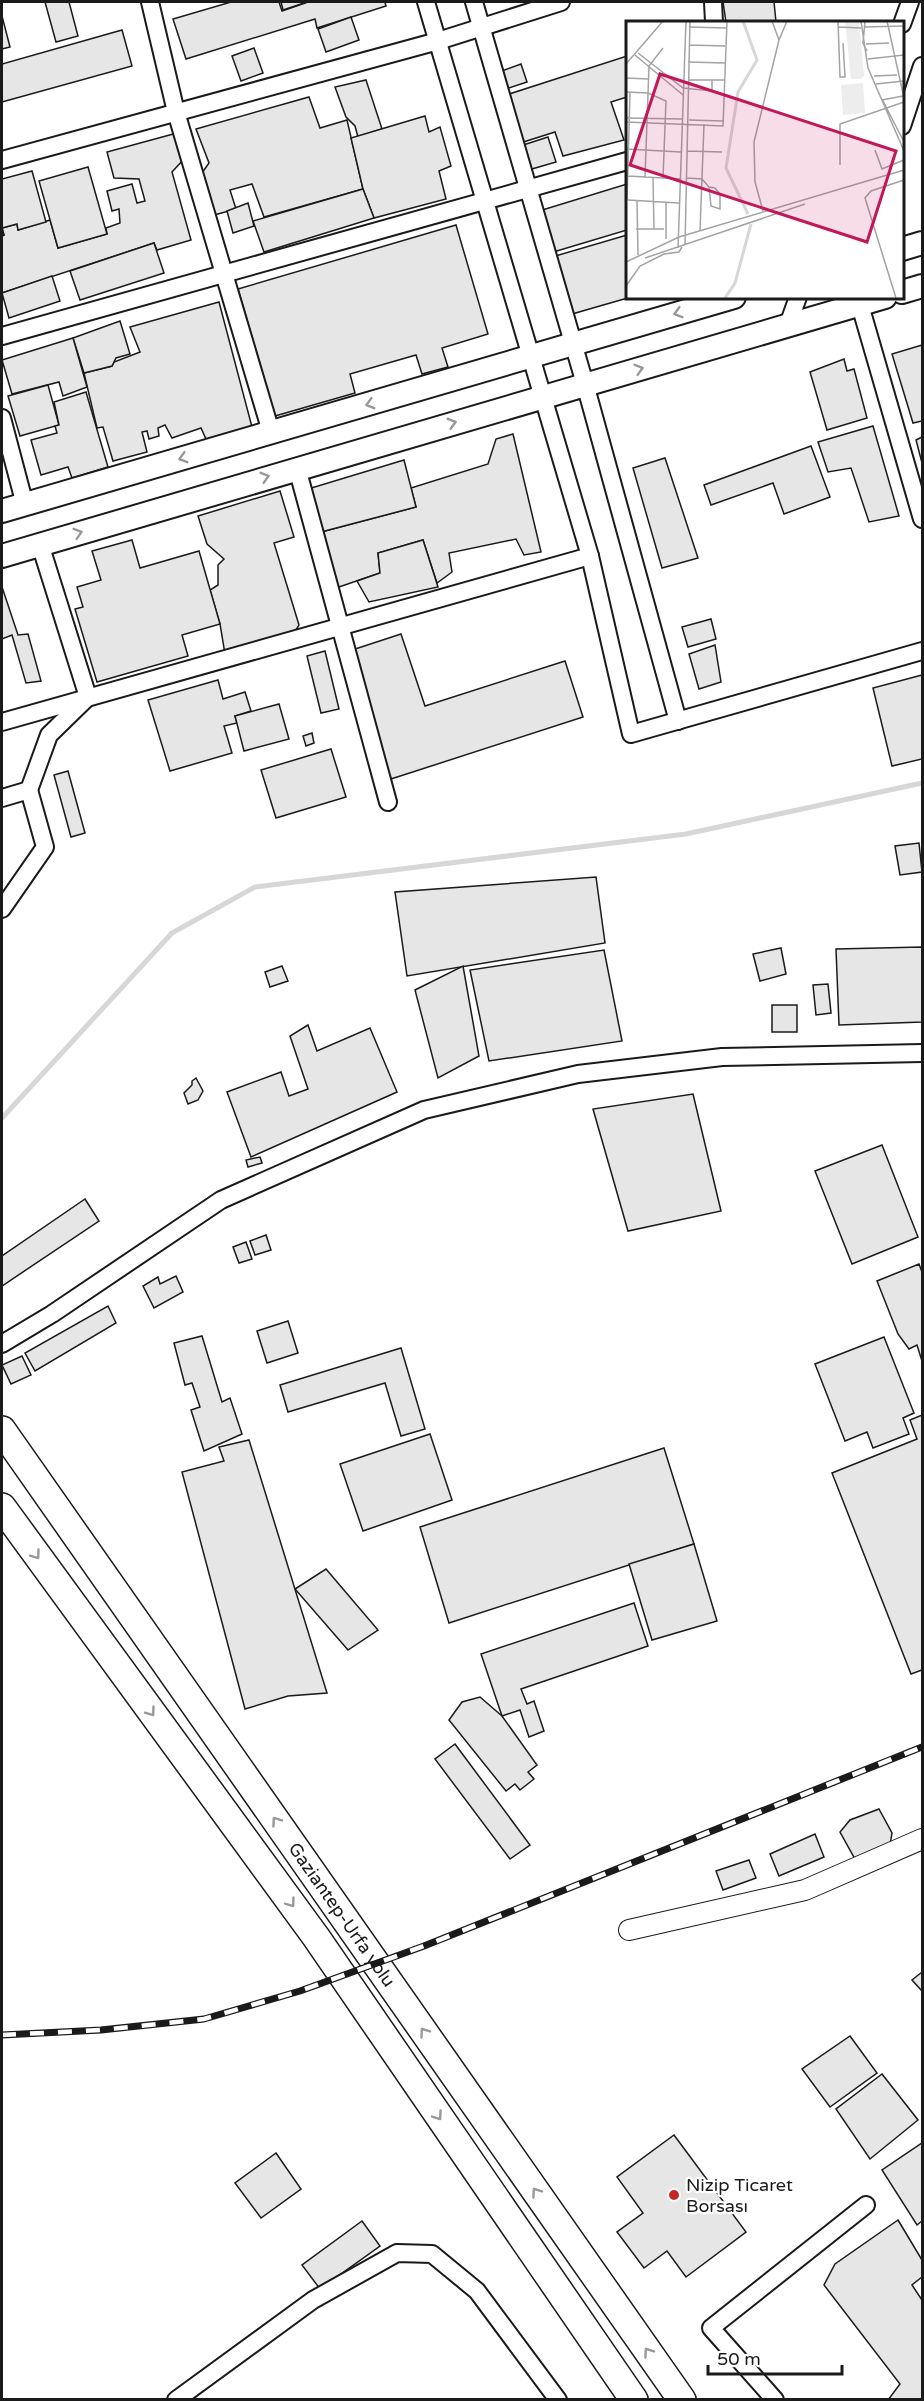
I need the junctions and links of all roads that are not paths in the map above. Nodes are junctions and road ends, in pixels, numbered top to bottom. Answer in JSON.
{"nodes":[{"id":1,"x":150,"y":2,"type":"edge"},
{"id":2,"x":426,"y":2,"type":"edge"},
{"id":3,"x":474,"y":2,"type":"edge"},
{"id":4,"x":561,"y":2,"type":"edge"},
{"id":5,"x":713,"y":2,"type":"edge"},
{"id":6,"x":910,"y":2,"type":"edge"},
{"id":7,"x":714,"y":21,"type":"edge"},
{"id":8,"x":903,"y":21,"type":"edge"},
{"id":9,"x":481,"y":26,"type":"junction"},
{"id":10,"x":438,"y":41,"type":"junction"},
{"id":11,"x":922,"y":66,"type":"edge"},
{"id":12,"x":176,"y":112,"type":"junction"},
{"id":13,"x":903,"y":123,"type":"edge"},
{"id":14,"x":2,"y":160,"type":"edge"},
{"id":15,"x":626,"y":161,"type":"edge"},
{"id":16,"x":527,"y":189,"type":"junction"},
{"id":17,"x":485,"y":201,"type":"junction"},
{"id":18,"x":922,"y":243,"type":"edge"},
{"id":19,"x":903,"y":249,"type":"edge"},
{"id":20,"x":224,"y":274,"type":"junction"},
{"id":21,"x":922,"y":286,"type":"edge"},
{"id":22,"x":903,"y":292,"type":"edge"},
{"id":23,"x":731,"y":298,"type":"edge"},
{"id":24,"x":798,"y":298,"type":"edge"},
{"id":25,"x":879,"y":298,"type":"edge"},
{"id":26,"x":860,"y":301,"type":"edge"},
{"id":27,"x":788,"y":325,"type":"junction"},
{"id":28,"x":2,"y":336,"type":"edge"},
{"id":29,"x":573,"y":344,"type":"junction"},
{"id":30,"x":531,"y":357,"type":"junction"},
{"id":31,"x":585,"y":384,"type":"junction"},
{"id":32,"x":543,"y":397,"type":"junction"},
{"id":33,"x":2,"y":418,"type":"edge"},
{"id":34,"x":272,"y":432,"type":"junction"},
{"id":35,"x":297,"y":468,"type":"junction"},
{"id":36,"x":25,"y":505,"type":"junction"},
{"id":37,"x":2,"y":511,"type":"edge"},
{"id":38,"x":922,"y":519,"type":"edge"},
{"id":39,"x":40,"y":544,"type":"junction"},
{"id":40,"x":2,"y":556,"type":"edge"},
{"id":41,"x":590,"y":556,"type":"junction"},
{"id":42,"x":340,"y":626,"type":"junction"},
{"id":43,"x":922,"y":651,"type":"edge"},
{"id":44,"x":87,"y":697,"type":"junction"},
{"id":45,"x":678,"y":721,"type":"junction"},
{"id":46,"x":2,"y":723,"type":"edge"},
{"id":47,"x":29,"y":790,"type":"junction"},
{"id":48,"x":2,"y":798,"type":"edge"},
{"id":49,"x":388,"y":802,"type":"dead end"},
{"id":50,"x":2,"y":909,"type":"edge"},
{"id":51,"x":922,"y":1053,"type":"edge"},
{"id":52,"x":2,"y":1344,"type":"edge"},
{"id":53,"x":2,"y":1430,"type":"edge"},
{"id":54,"x":2,"y":1507,"type":"edge"},
{"id":55,"x":922,"y":1839,"type":"edge"},
{"id":56,"x":629,"y":1930,"type":"dead end"},
{"id":57,"x":866,"y":2205,"type":"dead end"},
{"id":58,"x":176,"y":2400,"type":"edge"},
{"id":59,"x":558,"y":2400,"type":"edge"},
{"id":60,"x":634,"y":2400,"type":"edge"},
{"id":61,"x":682,"y":2400,"type":"edge"},
{"id":62,"x":774,"y":2400,"type":"edge"}],
"edges":[{"from":1,"to":12,"type":"street"},
{"from":2,"to":10,"type":"street"},
{"from":3,"to":9,"type":"street"},
{"from":4,"to":9,"type":"street"},
{"from":5,"to":7,"type":"street"},
{"from":6,"to":8,"type":"street"},
{"from":9,"to":10,"type":"street"},
{"from":9,"to":16,"type":"street"},
{"from":10,"to":12,"type":"street"},
{"from":10,"to":17,"type":"street"},
{"from":11,"to":13,"type":"street"},
{"from":12,"to":14,"type":"street"},
{"from":12,"to":20,"type":"street"},
{"from":15,"to":16,"type":"street"},
{"from":16,"to":17,"type":"street"},
{"from":16,"to":29,"type":"street"},
{"from":17,"to":20,"type":"street"},
{"from":17,"to":30,"type":"street"},
{"from":18,"to":19,"type":"main road"},
{"from":20,"to":28,"type":"street"},
{"from":20,"to":34,"type":"street"},
{"from":21,"to":22,"type":"main road"},
{"from":23,"to":29,"type":"main road","one_way":true},
{"from":24,"to":27,"type":"street"},
{"from":25,"to":26,"type":"main road"},
{"from":26,"to":27,"type":"main road"},
{"from":26,"to":38,"type":"street"},
{"from":31,"to":27,"type":"main road","one_way":true},
{"from":29,"to":30,"type":"main road"},
{"from":29,"to":31,"type":"street"},
{"from":30,"to":32,"type":"street"},
{"from":30,"to":34,"type":"main road","one_way":true},
{"from":31,"to":32,"type":"main road"},
{"from":31,"to":45,"type":"street"},
{"from":35,"to":32,"type":"main road","one_way":true},
{"from":32,"to":41,"type":"street"},
{"from":33,"to":36,"type":"street"},
{"from":34,"to":36,"type":"main road","one_way":true},
{"from":39,"to":35,"type":"main road","one_way":true},
{"from":35,"to":42,"type":"street"},
{"from":36,"to":37,"type":"main road"},
{"from":39,"to":40,"type":"main road"},
{"from":39,"to":44,"type":"street"},
{"from":41,"to":42,"type":"street"},
{"from":41,"to":45,"type":"street"},
{"from":42,"to":44,"type":"street"},
{"from":42,"to":49,"type":"street"},
{"from":43,"to":45,"type":"street"},
{"from":44,"to":46,"type":"street"},
{"from":44,"to":47,"type":"street"},
{"from":47,"to":48,"type":"street"},
{"from":47,"to":50,"type":"street"},
{"from":51,"to":52,"type":"street"},
{"from":61,"to":53,"type":"highway","name":"Gaziantep-Urfa yolu","one_way":true},
{"from":54,"to":60,"type":"highway","name":"Gaziantep-Urfa yolu","one_way":true},
{"from":55,"to":56,"type":"street"},
{"from":57,"to":62,"type":"street"},
{"from":58,"to":59,"type":"street"}]}
